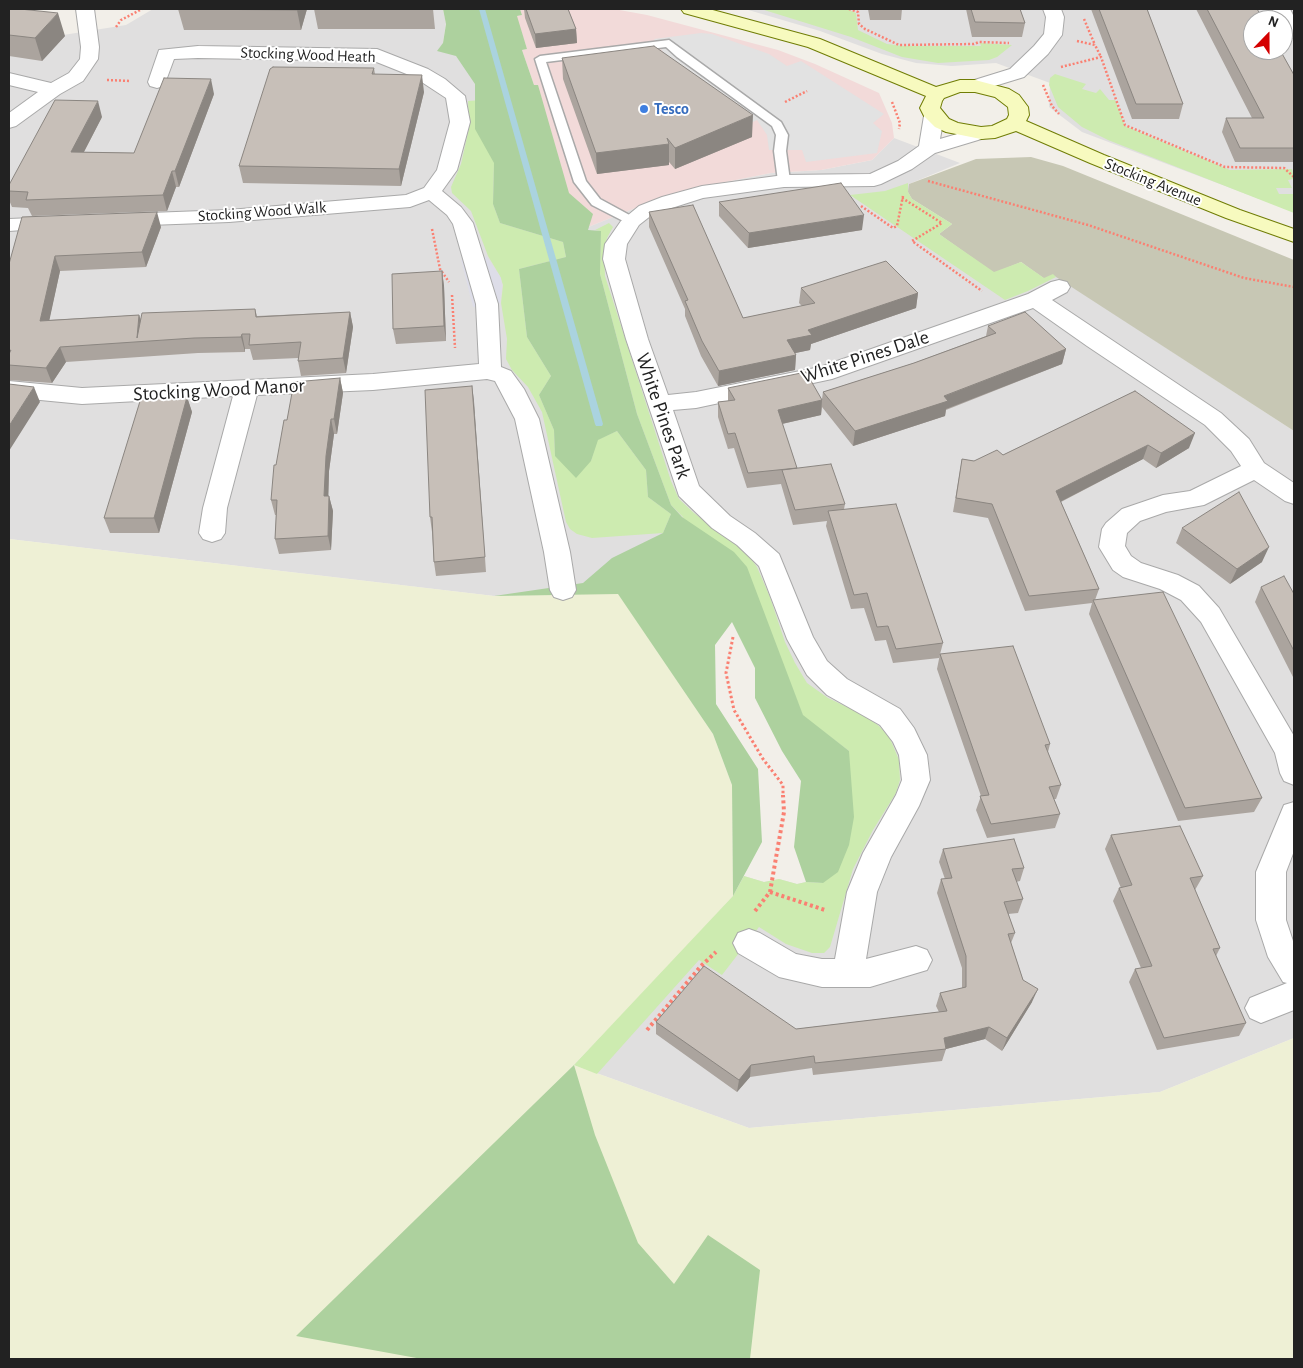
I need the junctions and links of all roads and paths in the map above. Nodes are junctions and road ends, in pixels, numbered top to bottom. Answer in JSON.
{"nodes":[{"id":1,"x":85,"y":9,"type":"edge"},
{"id":2,"x":142,"y":9,"type":"edge"},
{"id":3,"x":690,"y":9,"type":"edge"},
{"id":4,"x":849,"y":9,"type":"edge"},
{"id":5,"x":1052,"y":9,"type":"edge"},
{"id":6,"x":1281,"y":9,"type":"edge"},
{"id":7,"x":1084,"y":18,"type":"dead end"},
{"id":8,"x":119,"y":23,"type":"dead end"},
{"id":9,"x":1294,"y":33,"type":"edge"},
{"id":10,"x":1015,"y":44,"type":"dead end"},
{"id":11,"x":1095,"y":45,"type":"dead end"},
{"id":12,"x":1059,"y":68,"type":"dead end"},
{"id":13,"x":1017,"y":73,"type":"junction"},
{"id":14,"x":9,"y":80,"type":"edge"},
{"id":15,"x":157,"y":82,"type":"dead end"},
{"id":16,"x":975,"y":86,"type":"junction"},
{"id":17,"x":54,"y":90,"type":"junction"},
{"id":18,"x":937,"y":94,"type":"junction"},
{"id":19,"x":1012,"y":99,"type":"junction"},
{"id":20,"x":934,"y":116,"type":"junction"},
{"id":21,"x":9,"y":122,"type":"edge"},
{"id":22,"x":1015,"y":123,"type":"junction"},
{"id":23,"x":981,"y":133,"type":"junction"},
{"id":24,"x":928,"y":148,"type":"junction"},
{"id":25,"x":905,"y":165,"type":"junction"},
{"id":26,"x":1294,"y":177,"type":"edge"},
{"id":27,"x":784,"y":181,"type":"junction"},
{"id":28,"x":904,"y":188,"type":"dead end"},
{"id":29,"x":431,"y":192,"type":"junction"},
{"id":30,"x":902,"y":198,"type":"junction"},
{"id":31,"x":860,"y":206,"type":"edge"},
{"id":32,"x":631,"y":221,"type":"junction"},
{"id":33,"x":9,"y":225,"type":"edge"},
{"id":34,"x":1294,"y":236,"type":"edge"},
{"id":35,"x":452,"y":287,"type":"dead end"},
{"id":36,"x":1059,"y":287,"type":"dead end"},
{"id":37,"x":1294,"y":287,"type":"edge"},
{"id":38,"x":983,"y":291,"type":"dead end"},
{"id":39,"x":1036,"y":299,"type":"junction"},
{"id":40,"x":455,"y":350,"type":"dead end"},
{"id":41,"x":489,"y":371,"type":"junction"},
{"id":42,"x":9,"y":389,"type":"edge"},
{"id":43,"x":247,"y":389,"type":"junction"},
{"id":44,"x":660,"y":404,"type":"junction"},
{"id":45,"x":1255,"y":469,"type":"junction"},
{"id":46,"x":1294,"y":495,"type":"edge"},
{"id":47,"x":212,"y":533,"type":"dead end"},
{"id":48,"x":563,"y":590,"type":"dead end"},
{"id":49,"x":733,"y":637,"type":"dead end"},
{"id":50,"x":1294,"y":773,"type":"edge"},
{"id":51,"x":1294,"y":814,"type":"edge"},
{"id":52,"x":770,"y":892,"type":"junction"},
{"id":53,"x":856,"y":921,"type":"junction"},
{"id":54,"x":739,"y":936,"type":"junction"},
{"id":55,"x":916,"y":960,"type":"dead end"},
{"id":56,"x":1294,"y":972,"type":"edge"},
{"id":57,"x":849,"y":974,"type":"junction"},
{"id":58,"x":1294,"y":995,"type":"edge"},
{"id":59,"x":1261,"y":1008,"type":"dead end"},
{"id":60,"x":647,"y":1030,"type":"dead end"}],
"edges":[{"from":1,"to":17,"type":"street"},
{"from":2,"to":8,"type":"path"},
{"from":3,"to":18,"type":"street"},
{"from":4,"to":10,"type":"path"},
{"from":5,"to":13,"type":"street"},
{"from":6,"to":9,"type":"street"},
{"from":7,"to":11,"type":"path"},
{"from":12,"to":26,"type":"path"},
{"from":13,"to":16,"type":"street"},
{"from":13,"to":19,"type":"street"},
{"from":14,"to":17,"type":"street"},
{"from":15,"to":29,"type":"street","name":"Stocking Wood Heath"},
{"from":16,"to":18,"type":"street"},
{"from":16,"to":19,"type":"street"},
{"from":17,"to":21,"type":"street"},
{"from":18,"to":20,"type":"street"},
{"from":19,"to":22,"type":"street"},
{"from":20,"to":23,"type":"street"},
{"from":20,"to":24,"type":"street"},
{"from":22,"to":23,"type":"street"},
{"from":22,"to":34,"type":"street","name":"Stocking Avenue"},
{"from":23,"to":24,"type":"street"},
{"from":24,"to":25,"type":"street","name":"White Pines Park"},
{"from":25,"to":27,"type":"street","name":"White Pines Park"},
{"from":25,"to":37,"type":"path"},
{"from":27,"to":32,"type":"street","name":"White Pines Park"},
{"from":27,"to":32,"type":"lane"},
{"from":28,"to":30,"type":"path"},
{"from":29,"to":33,"type":"street","name":"Stocking Wood Walk"},
{"from":29,"to":41,"type":"street"},
{"from":30,"to":31,"type":"path"},
{"from":30,"to":38,"type":"path"},
{"from":32,"to":44,"type":"street","name":"White Pines Park"},
{"from":35,"to":40,"type":"path"},
{"from":36,"to":39,"type":"street","name":"White Pines Dale"},
{"from":39,"to":44,"type":"street","name":"White Pines Dale"},
{"from":39,"to":45,"type":"street"},
{"from":41,"to":43,"type":"street","name":"Stocking Wood Manor"},
{"from":41,"to":48,"type":"street"},
{"from":42,"to":43,"type":"street","name":"Stocking Wood Manor"},
{"from":43,"to":47,"type":"street"},
{"from":44,"to":53,"type":"street","name":"White Pines Park"},
{"from":45,"to":46,"type":"street"},
{"from":45,"to":50,"type":"street"},
{"from":49,"to":52,"type":"path"},
{"from":51,"to":56,"type":"street"},
{"from":52,"to":53,"type":"path"},
{"from":52,"to":54,"type":"path"},
{"from":53,"to":57,"type":"street","name":"White Pines Park"},
{"from":54,"to":57,"type":"street"},
{"from":54,"to":60,"type":"path"},
{"from":55,"to":57,"type":"street"},
{"from":58,"to":59,"type":"street"}]}
